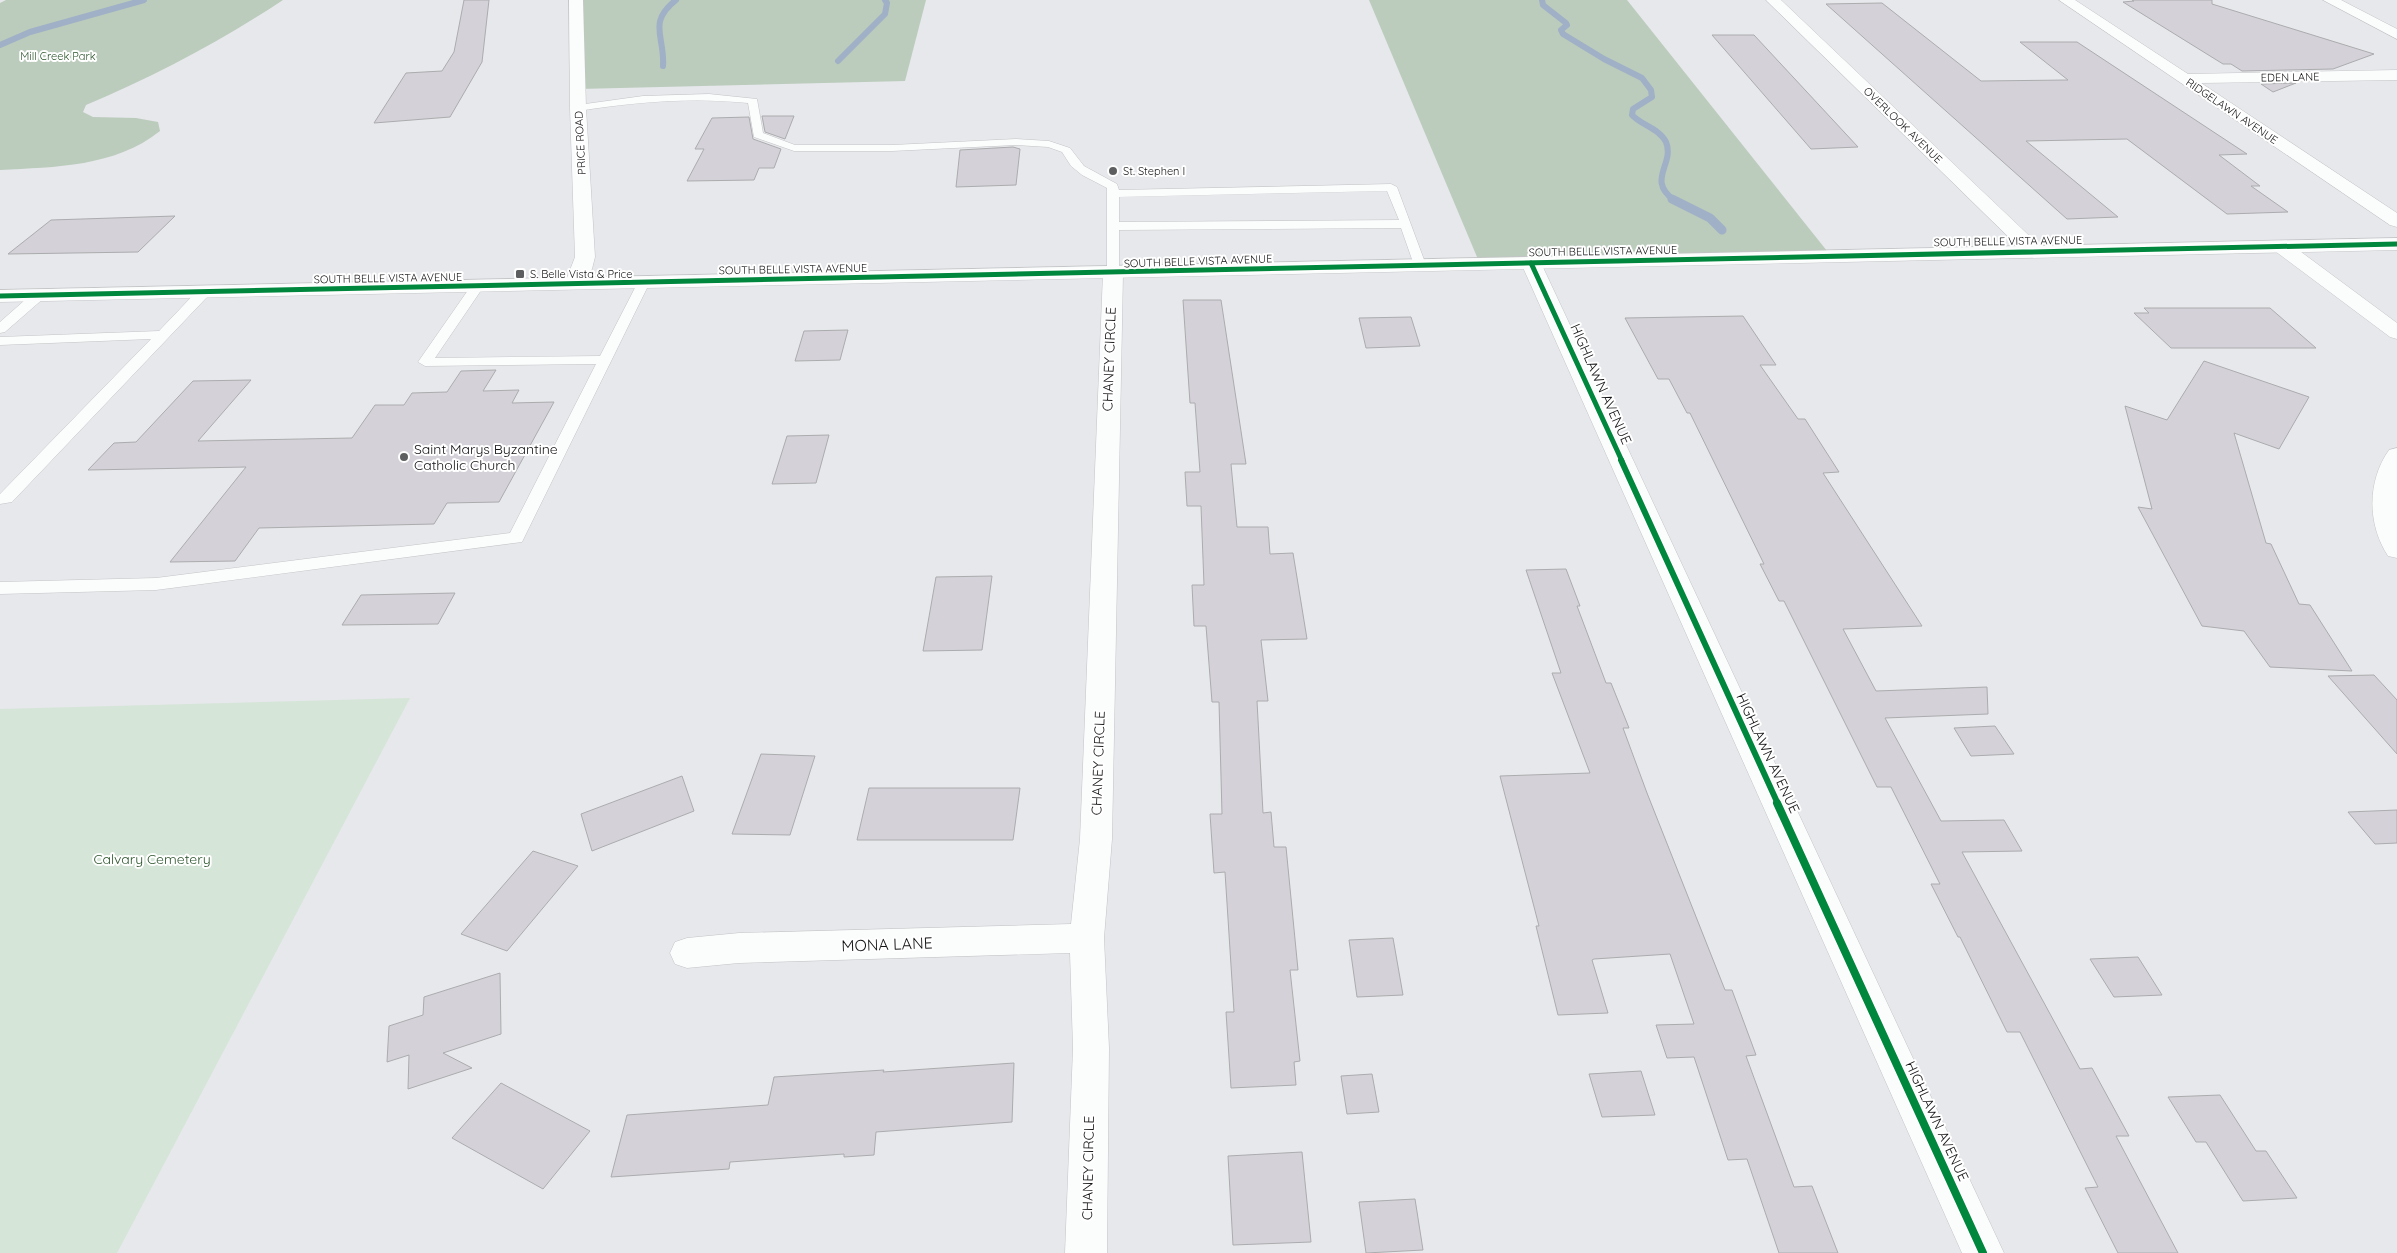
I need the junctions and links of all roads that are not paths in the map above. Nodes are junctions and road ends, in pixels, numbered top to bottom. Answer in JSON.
{"nodes":[{"id":1,"x":576,"y":0,"type":"edge"},
{"id":2,"x":1773,"y":0,"type":"edge"},
{"id":3,"x":2066,"y":0,"type":"edge"},
{"id":4,"x":2330,"y":0,"type":"edge"},
{"id":5,"x":2397,"y":35,"type":"edge"},
{"id":6,"x":2397,"y":75,"type":"edge"},
{"id":7,"x":2184,"y":78,"type":"junction"},
{"id":8,"x":578,"y":108,"type":"junction"},
{"id":9,"x":1113,"y":194,"type":"junction"},
{"id":10,"x":2397,"y":221,"type":"edge"},
{"id":11,"x":1406,"y":224,"type":"junction"},
{"id":12,"x":1113,"y":226,"type":"junction"},
{"id":13,"x":2397,"y":244,"type":"edge"},
{"id":14,"x":2282,"y":247,"type":"junction"},
{"id":15,"x":2033,"y":250,"type":"junction"},
{"id":16,"x":1531,"y":263,"type":"junction"},
{"id":17,"x":1420,"y":265,"type":"junction"},
{"id":18,"x":1113,"y":274,"type":"junction"},
{"id":19,"x":644,"y":282,"type":"junction"},
{"id":20,"x":576,"y":283,"type":"junction"},
{"id":21,"x":478,"y":286,"type":"junction"},
{"id":22,"x":204,"y":292,"type":"junction"},
{"id":23,"x":39,"y":295,"type":"junction"},
{"id":24,"x":0,"y":296,"type":"edge"},
{"id":25,"x":0,"y":329,"type":"edge"},
{"id":26,"x":163,"y":335,"type":"junction"},
{"id":27,"x":2395,"y":338,"type":"edge"},
{"id":28,"x":0,"y":341,"type":"edge"},
{"id":29,"x":605,"y":360,"type":"junction"},
{"id":30,"x":2397,"y":455,"type":"edge"},
{"id":31,"x":0,"y":499,"type":"edge"},
{"id":32,"x":2397,"y":550,"type":"edge"},
{"id":33,"x":0,"y":588,"type":"edge"},
{"id":34,"x":1087,"y":938,"type":"junction"},
{"id":35,"x":687,"y":953,"type":"dead end"},
{"id":36,"x":1086,"y":1253,"type":"edge"},
{"id":37,"x":1983,"y":1253,"type":"edge"}],
"edges":[{"from":1,"to":8,"type":"street","name":"PRICE ROAD"},
{"from":2,"to":15,"type":"street","name":"OVERLOOK AVENUE"},
{"from":3,"to":7,"type":"street","name":"RIDGELAWN AVENUE"},
{"from":4,"to":5,"type":"street"},
{"from":6,"to":7,"type":"street","name":"EDEN LANE"},
{"from":7,"to":10,"type":"street","name":"RIDGELAWN AVENUE"},
{"from":8,"to":9,"type":"lane"},
{"from":8,"to":20,"type":"street","name":"PRICE ROAD"},
{"from":9,"to":11,"type":"lane"},
{"from":9,"to":12,"type":"lane"},
{"from":11,"to":12,"type":"lane"},
{"from":11,"to":17,"type":"lane"},
{"from":12,"to":18,"type":"lane"},
{"from":13,"to":14,"type":"street","name":"SOUTH BELLE VISTA AVENUE"},
{"from":14,"to":15,"type":"street","name":"SOUTH BELLE VISTA AVENUE"},
{"from":14,"to":27,"type":"street"},
{"from":15,"to":16,"type":"street","name":"SOUTH BELLE VISTA AVENUE"},
{"from":16,"to":17,"type":"street","name":"SOUTH BELLE VISTA AVENUE"},
{"from":16,"to":37,"type":"street","name":"HIGHLAWN AVENUE"},
{"from":17,"to":18,"type":"street","name":"SOUTH BELLE VISTA AVENUE"},
{"from":18,"to":19,"type":"street","name":"SOUTH BELLE VISTA AVENUE"},
{"from":18,"to":34,"type":"street","name":"CHANEY CIRCLE"},
{"from":19,"to":20,"type":"street","name":"SOUTH BELLE VISTA AVENUE"},
{"from":19,"to":29,"type":"lane"},
{"from":20,"to":21,"type":"street","name":"SOUTH BELLE VISTA AVENUE"},
{"from":21,"to":22,"type":"street","name":"SOUTH BELLE VISTA AVENUE"},
{"from":21,"to":29,"type":"lane"},
{"from":22,"to":23,"type":"street","name":"SOUTH BELLE VISTA AVENUE"},
{"from":22,"to":26,"type":"lane"},
{"from":23,"to":24,"type":"street","name":"SOUTH BELLE VISTA AVENUE"},
{"from":23,"to":25,"type":"lane"},
{"from":26,"to":28,"type":"lane"},
{"from":26,"to":31,"type":"lane"},
{"from":29,"to":33,"type":"lane"},
{"from":30,"to":32,"type":"street"},
{"from":34,"to":35,"type":"street","name":"MONA LANE"},
{"from":34,"to":36,"type":"street","name":"CHANEY CIRCLE"}]}
